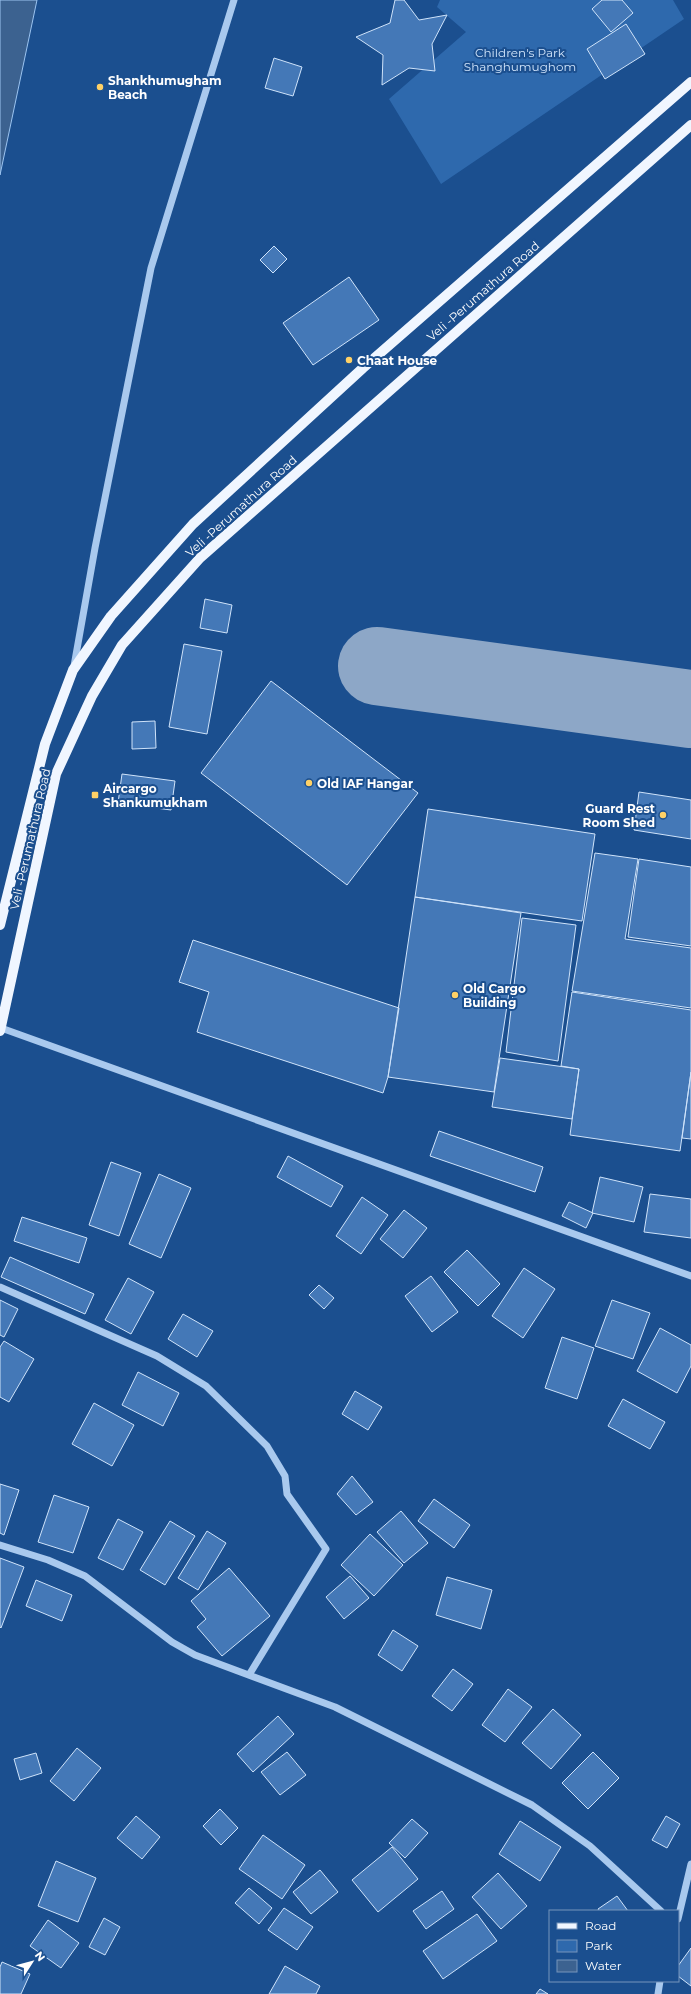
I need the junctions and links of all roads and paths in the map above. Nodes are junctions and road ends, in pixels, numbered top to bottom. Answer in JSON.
{"nodes":[{"id":1,"x":234,"y":0,"type":"edge"},
{"id":2,"x":691,"y":82,"type":"edge"},
{"id":3,"x":691,"y":125,"type":"edge"},
{"id":4,"x":73,"y":670,"type":"junction"},
{"id":5,"x":0,"y":925,"type":"edge"},
{"id":6,"x":0,"y":1029,"type":"edge"},
{"id":7,"x":691,"y":1276,"type":"edge"},
{"id":8,"x":0,"y":1287,"type":"edge"},
{"id":9,"x":0,"y":1544,"type":"edge"},
{"id":10,"x":249,"y":1675,"type":"junction"},
{"id":11,"x":691,"y":1864,"type":"edge"},
{"id":12,"x":660,"y":1910,"type":"edge"},
{"id":13,"x":679,"y":1915,"type":"edge"},
{"id":14,"x":660,"y":1982,"type":"edge"},
{"id":15,"x":658,"y":1994,"type":"edge"}],
"edges":[{"from":1,"to":4,"type":"street"},
{"from":2,"to":4,"type":"main road"},
{"from":3,"to":6,"type":"main road","name":"Veli -Perumathura Road"},
{"from":4,"to":5,"type":"main road"},
{"from":6,"to":7,"type":"street"},
{"from":8,"to":10,"type":"street"},
{"from":9,"to":10,"type":"street"},
{"from":10,"to":12,"type":"street"},
{"from":11,"to":13,"type":"street"},
{"from":14,"to":15,"type":"street"}]}
